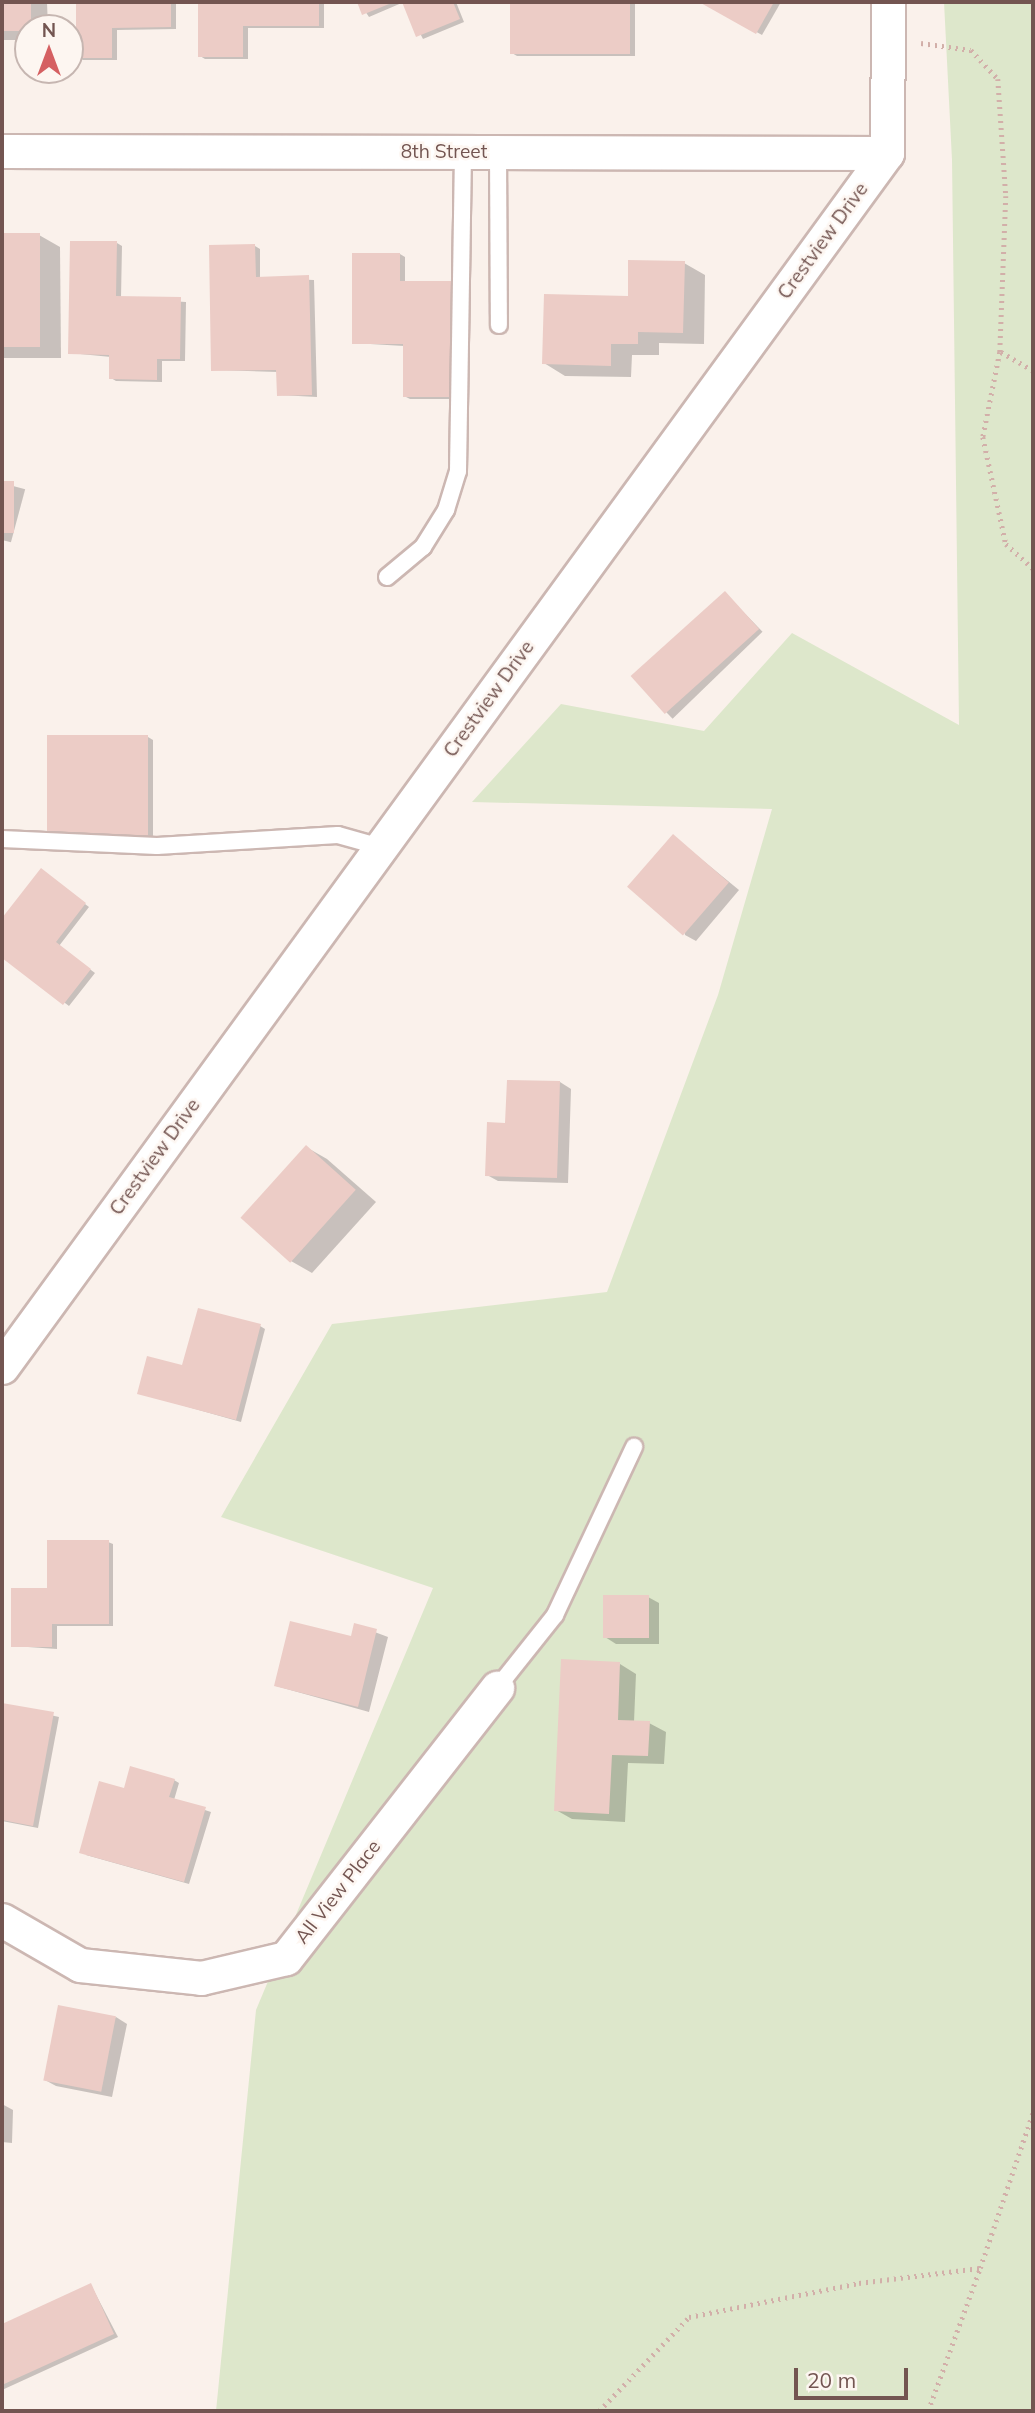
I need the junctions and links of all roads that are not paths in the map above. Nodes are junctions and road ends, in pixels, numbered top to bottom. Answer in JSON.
{"nodes":[{"id":1,"x":888,"y":2,"type":"edge"},
{"id":2,"x":2,"y":151,"type":"edge"},
{"id":3,"x":463,"y":152,"type":"junction"},
{"id":4,"x":498,"y":152,"type":"junction"},
{"id":5,"x":887,"y":153,"type":"junction"},
{"id":6,"x":499,"y":325,"type":"dead end"},
{"id":7,"x":387,"y":577,"type":"dead end"},
{"id":8,"x":2,"y":839,"type":"edge"},
{"id":9,"x":381,"y":847,"type":"junction"},
{"id":10,"x":2,"y":1367,"type":"edge"},
{"id":11,"x":634,"y":1447,"type":"dead end"},
{"id":12,"x":497,"y":1688,"type":"joint"},
{"id":13,"x":2,"y":1920,"type":"edge"}],
"edges":[{"from":1,"to":5,"type":"street"},
{"from":2,"to":3,"type":"street","name":"8th Street"},
{"from":3,"to":4,"type":"street","name":"8th Street"},
{"from":3,"to":7,"type":"lane"},
{"from":4,"to":5,"type":"street","name":"8th Street"},
{"from":4,"to":6,"type":"lane"},
{"from":5,"to":9,"type":"street","name":"Crestview Drive"},
{"from":8,"to":9,"type":"lane"},
{"from":9,"to":10,"type":"street","name":"Crestview Drive"},
{"from":11,"to":12,"type":"lane"},
{"from":12,"to":13,"type":"street","name":"All View Place"}]}
